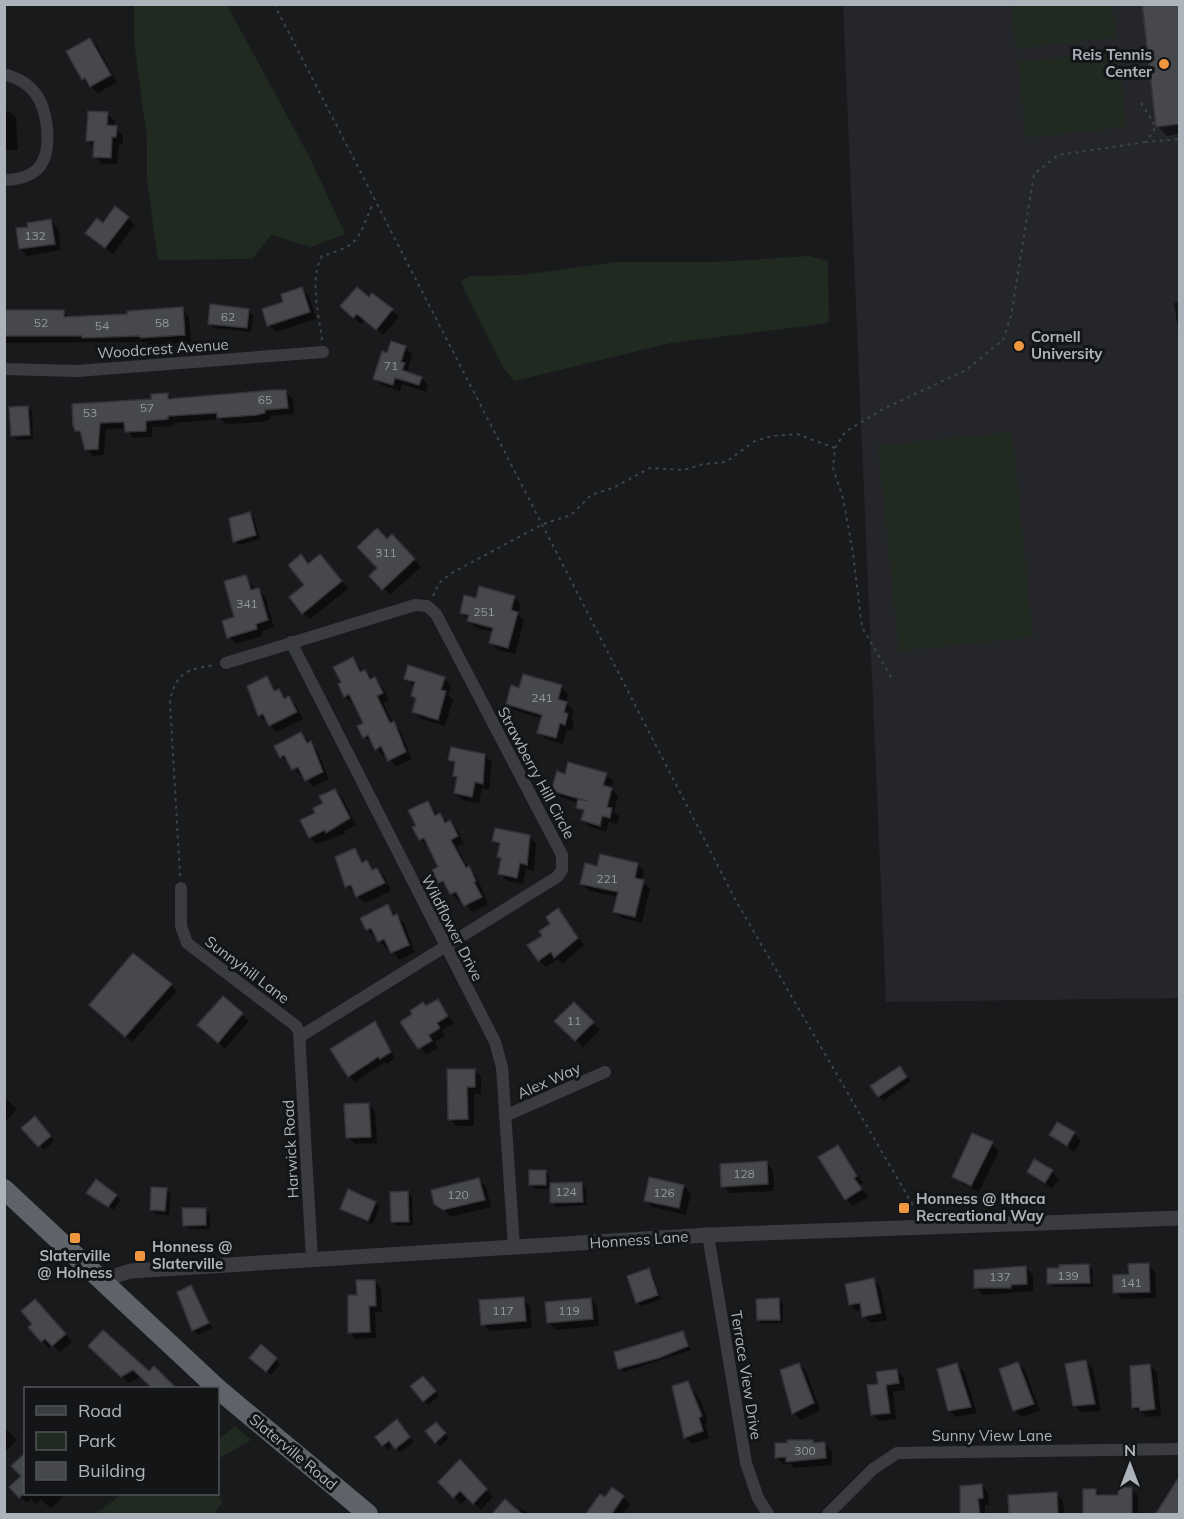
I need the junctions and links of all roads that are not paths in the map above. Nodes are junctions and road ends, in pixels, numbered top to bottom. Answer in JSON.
{"nodes":[{"id":1,"x":4,"y":74,"type":"edge"},
{"id":2,"x":4,"y":180,"type":"edge"},
{"id":3,"x":323,"y":352,"type":"road end"},
{"id":4,"x":4,"y":369,"type":"edge"},
{"id":5,"x":291,"y":642,"type":"junction"},
{"id":6,"x":226,"y":663,"type":"road end"},
{"id":7,"x":181,"y":888,"type":"road end"},
{"id":8,"x":444,"y":947,"type":"junction"},
{"id":9,"x":301,"y":1036,"type":"junction"},
{"id":10,"x":605,"y":1072,"type":"dead end"},
{"id":11,"x":505,"y":1116,"type":"junction"},
{"id":12,"x":4,"y":1189,"type":"edge"},
{"id":13,"x":1179,"y":1218,"type":"edge"},
{"id":14,"x":708,"y":1235,"type":"junction"},
{"id":15,"x":514,"y":1248,"type":"junction"},
{"id":16,"x":312,"y":1260,"type":"junction"},
{"id":17,"x":101,"y":1281,"type":"junction"},
{"id":18,"x":215,"y":1387,"type":"edge"},
{"id":19,"x":219,"y":1391,"type":"edge"},
{"id":20,"x":1179,"y":1449,"type":"edge"},
{"id":21,"x":368,"y":1515,"type":"edge"},
{"id":22,"x":768,"y":1515,"type":"edge"},
{"id":23,"x":828,"y":1515,"type":"edge"}],
"edges":[{"from":1,"to":2,"type":"street"},
{"from":3,"to":4,"type":"street","name":"Woodcrest Avenue"},
{"from":5,"to":6,"type":"street"},
{"from":5,"to":8,"type":"street","name":"Wildflower Drive"},
{"from":5,"to":8,"type":"street","name":"Strawberry Hill Circle"},
{"from":7,"to":9,"type":"street","name":"Sunnyhill Lane"},
{"from":8,"to":9,"type":"street","name":"Strawberry Hill Circle"},
{"from":8,"to":11,"type":"street","name":"Wildflower Drive"},
{"from":9,"to":16,"type":"street","name":"Harwick Road"},
{"from":10,"to":11,"type":"street","name":"Alex Way"},
{"from":11,"to":15,"type":"street","name":"Wildflower Drive"},
{"from":12,"to":17,"type":"highway","name":"Slaterville Road"},
{"from":13,"to":14,"type":"street","name":"Honness Lane"},
{"from":14,"to":15,"type":"street","name":"Honness Lane"},
{"from":14,"to":22,"type":"street","name":"Terrace View Drive"},
{"from":15,"to":16,"type":"street","name":"Honness Lane"},
{"from":16,"to":17,"type":"street","name":"Honness Lane"},
{"from":17,"to":18,"type":"highway","name":"Slaterville Road"},
{"from":19,"to":21,"type":"highway","name":"Slaterville Road"},
{"from":20,"to":23,"type":"street","name":"Sunny View Lane"}]}
